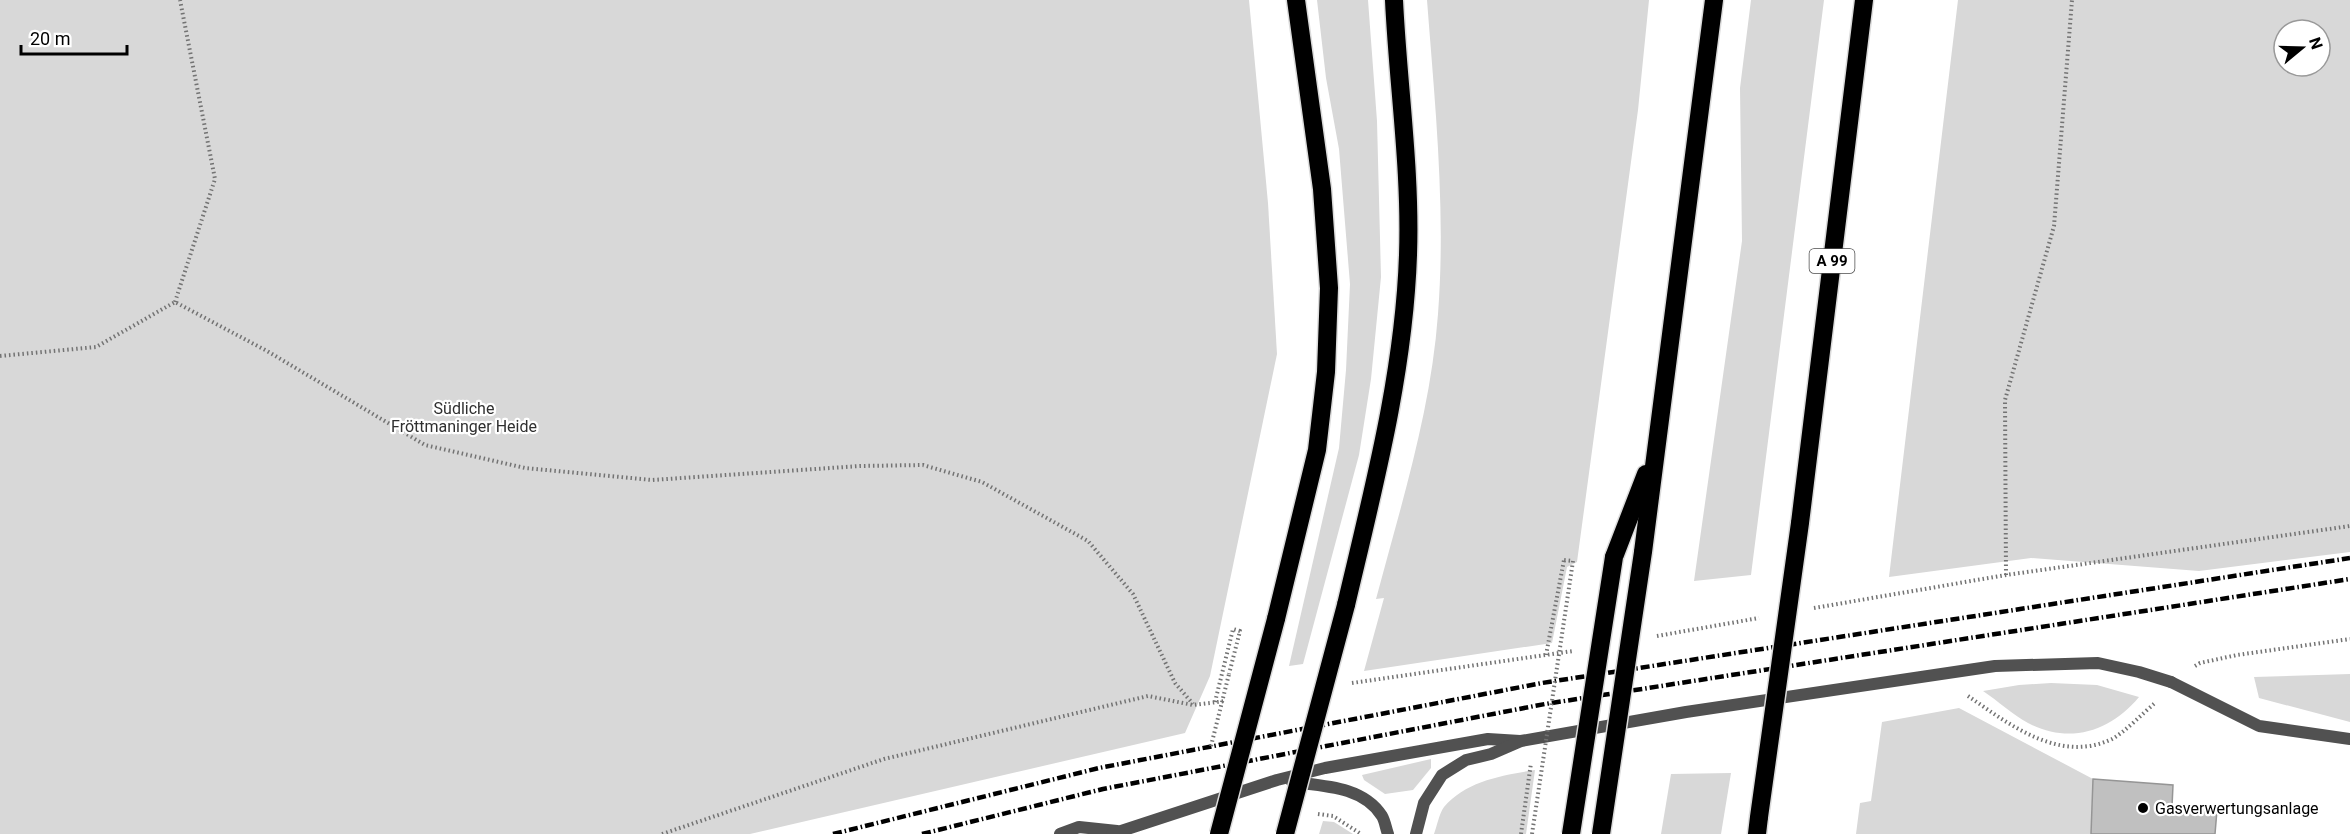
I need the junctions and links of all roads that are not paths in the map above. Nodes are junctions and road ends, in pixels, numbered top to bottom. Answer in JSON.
{"nodes":[{"id":1,"x":1296,"y":0,"type":"edge"},
{"id":2,"x":1394,"y":0,"type":"edge"},
{"id":3,"x":1714,"y":0,"type":"edge"},
{"id":4,"x":1864,"y":0,"type":"edge"},
{"id":5,"x":1656,"y":447,"type":"junction"},
{"id":6,"x":2350,"y":739,"type":"edge"},
{"id":7,"x":1521,"y":741,"type":"junction"},
{"id":8,"x":1277,"y":780,"type":"junction"},
{"id":9,"x":1758,"y":825,"type":"edge"},
{"id":10,"x":1114,"y":832,"type":"edge"},
{"id":11,"x":1060,"y":834,"type":"edge"},
{"id":12,"x":1219,"y":834,"type":"edge"},
{"id":13,"x":1285,"y":834,"type":"edge"},
{"id":14,"x":1388,"y":834,"type":"edge"},
{"id":15,"x":1416,"y":834,"type":"edge"},
{"id":16,"x":1571,"y":834,"type":"edge"},
{"id":17,"x":1601,"y":834,"type":"edge"}],
"edges":[{"from":1,"to":12,"type":"highway","bridge":true},
{"from":2,"to":13,"type":"highway","bridge":true},
{"from":3,"to":5,"type":"highway"},
{"from":4,"to":9,"type":"highway","number":"A 99","bridge":true},
{"from":5,"to":16,"type":"highway","bridge":true},
{"from":5,"to":17,"type":"highway","bridge":true},
{"from":6,"to":7,"type":"street"},
{"from":7,"to":8,"type":"street"},
{"from":7,"to":15,"type":"street"},
{"from":8,"to":10,"type":"street"},
{"from":8,"to":14,"type":"street"},
{"from":10,"to":11,"type":"street"}]}
